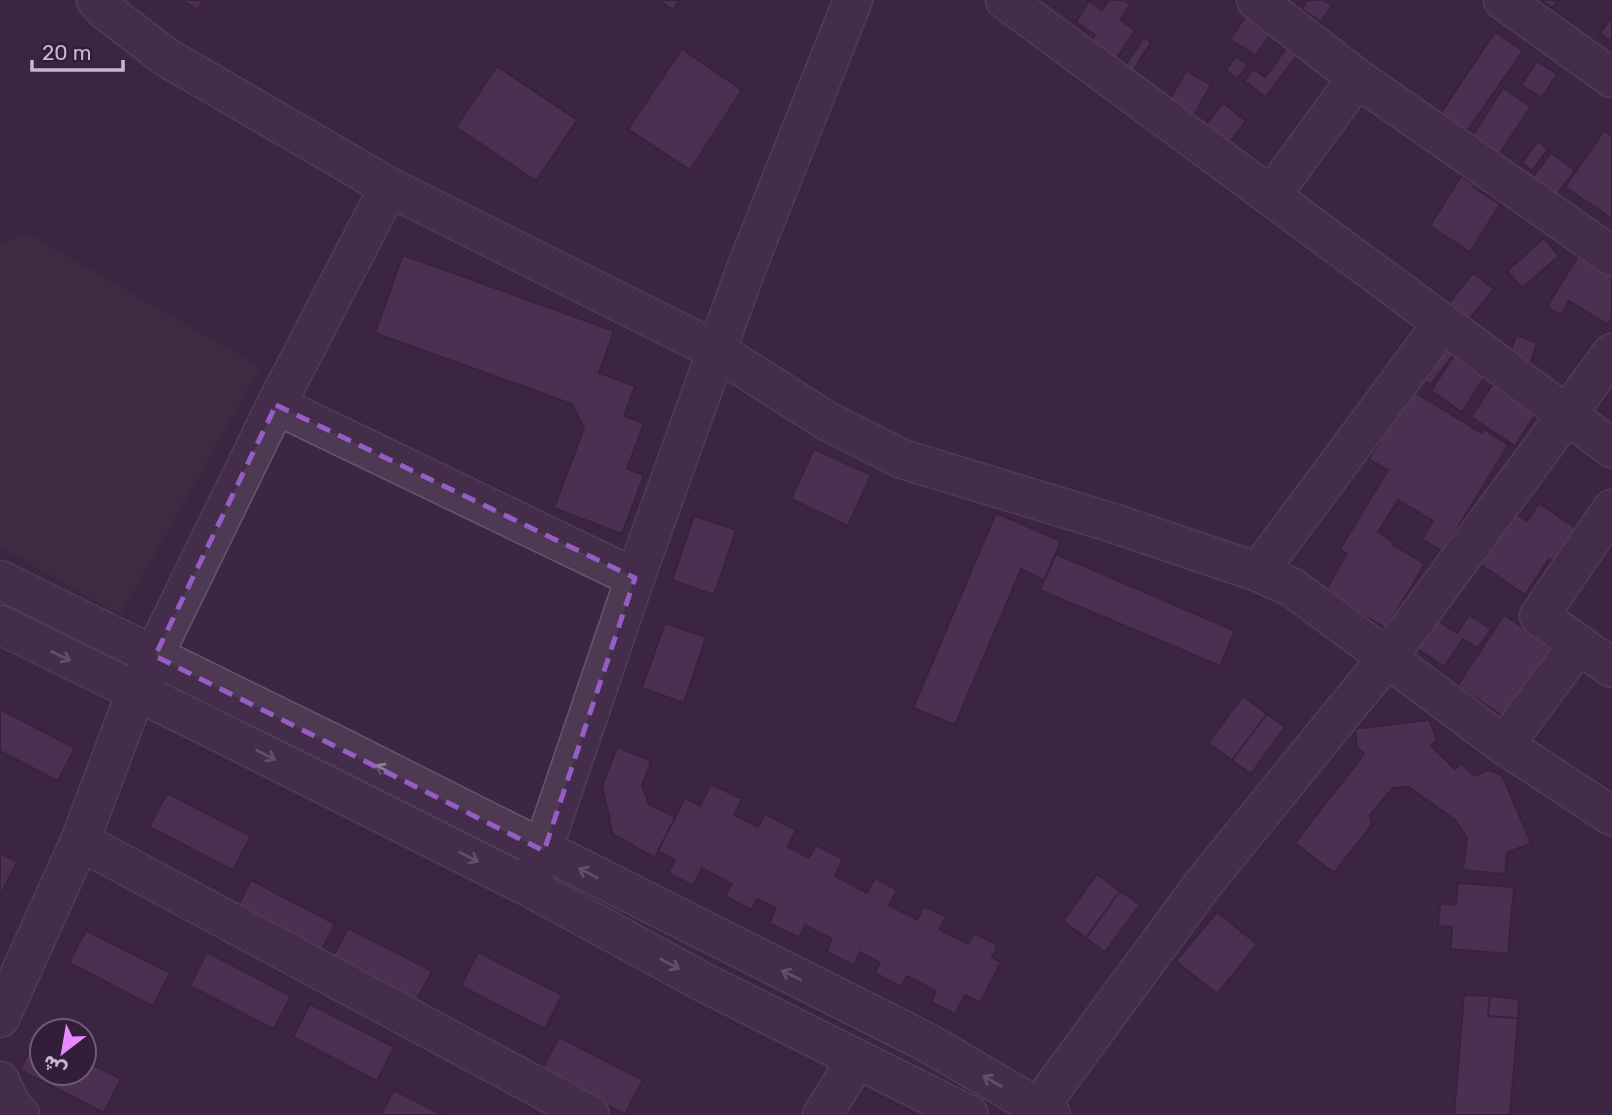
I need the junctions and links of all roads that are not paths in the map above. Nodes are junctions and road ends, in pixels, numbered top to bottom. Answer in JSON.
{"nodes":[{"id":1,"x":96,"y":0,"type":"edge"},
{"id":2,"x":853,"y":0,"type":"edge"},
{"id":3,"x":1005,"y":0,"type":"edge"},
{"id":4,"x":1256,"y":0,"type":"edge"},
{"id":5,"x":1503,"y":0,"type":"edge"},
{"id":6,"x":1357,"y":78,"type":"junction"},
{"id":7,"x":1612,"y":78,"type":"edge"},
{"id":8,"x":389,"y":187,"type":"junction"},
{"id":9,"x":1271,"y":196,"type":"junction"},
{"id":10,"x":1612,"y":256,"type":"edge"},
{"id":11,"x":1443,"y":323,"type":"junction"},
{"id":12,"x":717,"y":351,"type":"junction"},
{"id":13,"x":1612,"y":353,"type":"edge"},
{"id":14,"x":276,"y":405,"type":"junction"},
{"id":15,"x":1566,"y":414,"type":"junction"},
{"id":16,"x":1612,"y":448,"type":"edge"},
{"id":17,"x":1612,"y":509,"type":"edge"},
{"id":18,"x":1258,"y":572,"type":"junction"},
{"id":19,"x":635,"y":578,"type":"junction"},
{"id":20,"x":0,"y":580,"type":"edge"},
{"id":21,"x":0,"y":625,"type":"edge"},
{"id":22,"x":1579,"y":644,"type":"junction"},
{"id":23,"x":155,"y":656,"type":"junction"},
{"id":24,"x":1388,"y":657,"type":"junction"},
{"id":25,"x":1612,"y":668,"type":"edge"},
{"id":26,"x":136,"y":692,"type":"junction"},
{"id":27,"x":1504,"y":745,"type":"junction"},
{"id":28,"x":1612,"y":816,"type":"edge"},
{"id":29,"x":80,"y":842,"type":"junction"},
{"id":30,"x":544,"y":850,"type":"junction"},
{"id":31,"x":529,"y":887,"type":"junction"},
{"id":32,"x":0,"y":1018,"type":"edge"},
{"id":33,"x":857,"y":1059,"type":"junction"},
{"id":34,"x":0,"y":1081,"type":"edge"},
{"id":35,"x":1041,"y":1113,"type":"edge"},
{"id":36,"x":20,"y":1115,"type":"edge"},
{"id":37,"x":590,"y":1115,"type":"edge"},
{"id":38,"x":822,"y":1115,"type":"edge"},
{"id":39,"x":968,"y":1115,"type":"edge"}],
"edges":[{"from":1,"to":8,"type":"street"},
{"from":2,"to":12,"type":"street"},
{"from":3,"to":9,"type":"street"},
{"from":4,"to":6,"type":"street"},
{"from":5,"to":7,"type":"street"},
{"from":6,"to":9,"type":"street"},
{"from":6,"to":10,"type":"street"},
{"from":8,"to":12,"type":"street"},
{"from":8,"to":14,"type":"street"},
{"from":9,"to":11,"type":"street"},
{"from":11,"to":15,"type":"street"},
{"from":11,"to":18,"type":"street"},
{"from":12,"to":18,"type":"street"},
{"from":12,"to":19,"type":"street"},
{"from":13,"to":15,"type":"street"},
{"from":14,"to":19,"type":"street"},
{"from":14,"to":23,"type":"street"},
{"from":15,"to":16,"type":"street"},
{"from":15,"to":24,"type":"street"},
{"from":17,"to":22,"type":"street"},
{"from":18,"to":24,"type":"street"},
{"from":19,"to":30,"type":"street"},
{"from":20,"to":23,"type":"street"},
{"from":21,"to":26,"type":"street","one_way":true},
{"from":22,"to":25,"type":"street"},
{"from":22,"to":27,"type":"street"},
{"from":23,"to":26,"type":"street"},
{"from":30,"to":23,"type":"street","one_way":true},
{"from":24,"to":27,"type":"street"},
{"from":24,"to":35,"type":"street"},
{"from":26,"to":29,"type":"street"},
{"from":26,"to":31,"type":"street","one_way":true},
{"from":27,"to":28,"type":"street"},
{"from":29,"to":32,"type":"street"},
{"from":29,"to":37,"type":"street"},
{"from":30,"to":31,"type":"street"},
{"from":35,"to":30,"type":"street","one_way":true},
{"from":31,"to":33,"type":"street","one_way":true},
{"from":33,"to":38,"type":"street"},
{"from":33,"to":39,"type":"street"},
{"from":34,"to":36,"type":"street"}]}
